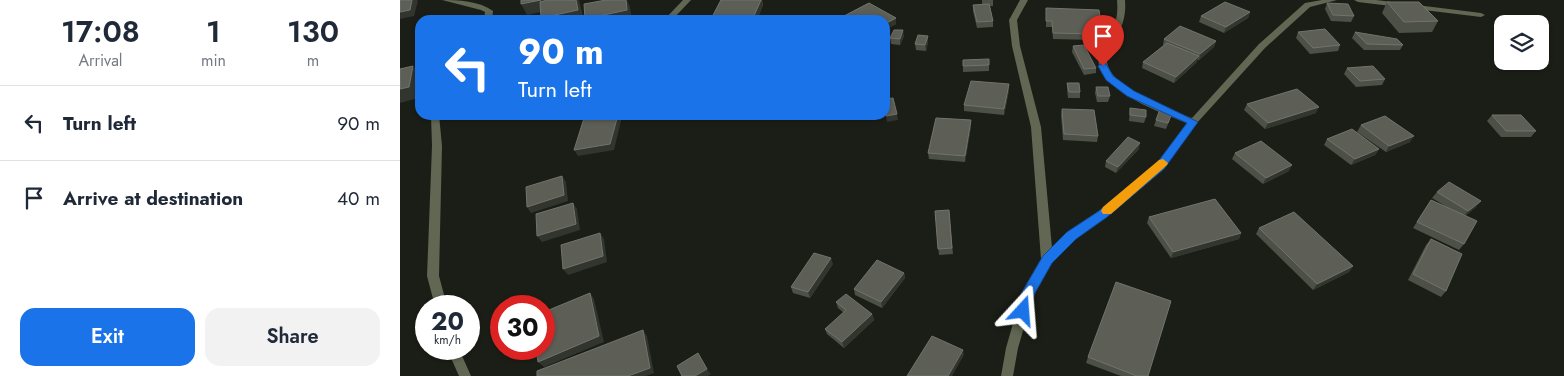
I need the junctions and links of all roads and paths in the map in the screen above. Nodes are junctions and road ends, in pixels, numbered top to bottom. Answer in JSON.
{"nodes":[{"id":1,"x":446,"y":0,"type":"edge"},
{"id":2,"x":687,"y":0,"type":"edge"},
{"id":3,"x":1024,"y":0,"type":"edge"},
{"id":4,"x":1122,"y":0,"type":"edge"},
{"id":5,"x":1333,"y":0,"type":"edge"},
{"id":6,"x":1358,"y":0,"type":"edge"},
{"id":7,"x":489,"y":15,"type":"edge"},
{"id":8,"x":673,"y":15,"type":"edge"},
{"id":9,"x":1481,"y":15,"type":"dead end"},
{"id":10,"x":434,"y":120,"type":"edge"},
{"id":11,"x":1193,"y":122,"type":"junction"},
{"id":12,"x":1047,"y":259,"type":"junction"},
{"id":13,"x":438,"y":295,"type":"edge"},
{"id":14,"x":458,"y":360,"type":"edge"},
{"id":15,"x":465,"y":376,"type":"edge"},
{"id":16,"x":1007,"y":376,"type":"edge"}],
"edges":[{"from":1,"to":7,"type":"street"},
{"from":2,"to":8,"type":"street"},
{"from":3,"to":12,"type":"street"},
{"from":4,"to":11,"type":"street"},
{"from":5,"to":11,"type":"street"},
{"from":6,"to":9,"type":"street"},
{"from":10,"to":13,"type":"street"},
{"from":11,"to":12,"type":"street"},
{"from":12,"to":16,"type":"street"},
{"from":14,"to":15,"type":"street"}]}
